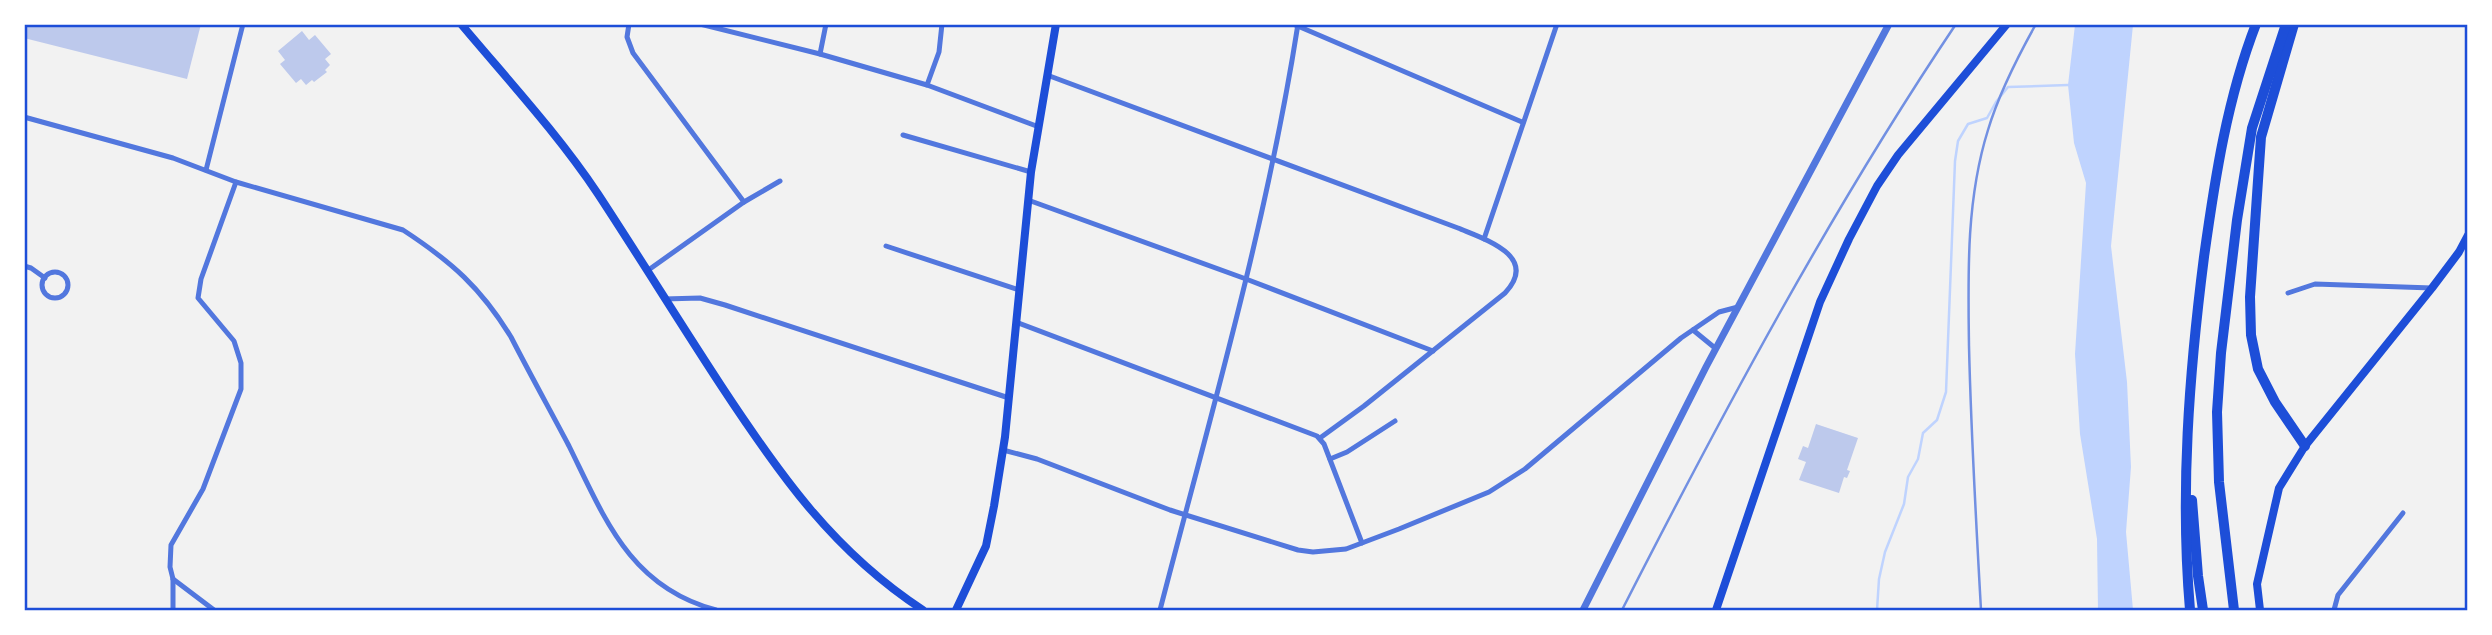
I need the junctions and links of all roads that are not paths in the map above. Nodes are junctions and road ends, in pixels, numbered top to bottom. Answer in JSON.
{"nodes":[{"id":1,"x":243,"y":24,"type":"edge"},
{"id":2,"x":461,"y":24,"type":"edge"},
{"id":3,"x":629,"y":24,"type":"edge"},
{"id":4,"x":700,"y":24,"type":"edge"},
{"id":5,"x":826,"y":24,"type":"edge"},
{"id":6,"x":942,"y":24,"type":"edge"},
{"id":7,"x":1056,"y":24,"type":"edge"},
{"id":8,"x":1557,"y":24,"type":"edge"},
{"id":9,"x":1889,"y":24,"type":"edge"},
{"id":10,"x":2007,"y":24,"type":"edge"},
{"id":11,"x":2256,"y":24,"type":"edge"},
{"id":12,"x":2286,"y":24,"type":"edge"},
{"id":13,"x":2294,"y":24,"type":"edge"},
{"id":14,"x":1296,"y":25,"type":"edge"},
{"id":15,"x":708,"y":26,"type":"edge"},
{"id":16,"x":820,"y":54,"type":"junction"},
{"id":17,"x":1048,"y":75,"type":"junction"},
{"id":18,"x":927,"y":85,"type":"junction"},
{"id":19,"x":24,"y":117,"type":"edge"},
{"id":20,"x":1522,"y":122,"type":"junction"},
{"id":21,"x":1039,"y":127,"type":"junction"},
{"id":22,"x":903,"y":135,"type":"dead end"},
{"id":23,"x":1273,"y":160,"type":"junction"},
{"id":24,"x":206,"y":170,"type":"junction"},
{"id":25,"x":1031,"y":172,"type":"junction"},
{"id":26,"x":780,"y":181,"type":"dead end"},
{"id":27,"x":236,"y":182,"type":"junction"},
{"id":28,"x":1028,"y":200,"type":"junction"},
{"id":29,"x":744,"y":202,"type":"junction"},
{"id":30,"x":2468,"y":234,"type":"edge"},
{"id":31,"x":1484,"y":239,"type":"junction"},
{"id":32,"x":886,"y":246,"type":"dead end"},
{"id":33,"x":24,"y":266,"type":"edge"},
{"id":34,"x":647,"y":271,"type":"junction"},
{"id":35,"x":45,"y":278,"type":"junction"},
{"id":36,"x":1245,"y":279,"type":"junction"},
{"id":37,"x":2432,"y":288,"type":"junction"},
{"id":38,"x":1019,"y":290,"type":"junction"},
{"id":39,"x":2288,"y":293,"type":"dead end"},
{"id":40,"x":664,"y":299,"type":"junction"},
{"id":41,"x":1738,"y":307,"type":"junction"},
{"id":42,"x":1016,"y":322,"type":"junction"},
{"id":43,"x":1693,"y":330,"type":"junction"},
{"id":44,"x":1715,"y":348,"type":"junction"},
{"id":45,"x":1433,"y":351,"type":"junction"},
{"id":46,"x":1216,"y":397,"type":"junction"},
{"id":47,"x":1009,"y":398,"type":"junction"},
{"id":48,"x":2189,"y":414,"type":"junction"},
{"id":49,"x":1395,"y":421,"type":"dead end"},
{"id":50,"x":1320,"y":438,"type":"junction"},
{"id":51,"x":2305,"y":446,"type":"junction"},
{"id":52,"x":1003,"y":450,"type":"junction"},
{"id":53,"x":1330,"y":459,"type":"junction"},
{"id":54,"x":2403,"y":513,"type":"dead end"},
{"id":55,"x":1185,"y":514,"type":"junction"},
{"id":56,"x":1362,"y":543,"type":"junction"},
{"id":57,"x":173,"y":579,"type":"junction"},
{"id":58,"x":173,"y":611,"type":"edge"},
{"id":59,"x":214,"y":611,"type":"edge"},
{"id":60,"x":716,"y":611,"type":"edge"},
{"id":61,"x":923,"y":611,"type":"edge"},
{"id":62,"x":956,"y":611,"type":"edge"},
{"id":63,"x":1160,"y":611,"type":"edge"},
{"id":64,"x":1583,"y":611,"type":"edge"},
{"id":65,"x":1716,"y":611,"type":"edge"},
{"id":66,"x":2190,"y":611,"type":"edge"},
{"id":67,"x":2203,"y":611,"type":"edge"},
{"id":68,"x":2234,"y":611,"type":"edge"},
{"id":69,"x":2260,"y":611,"type":"edge"},
{"id":70,"x":2334,"y":611,"type":"edge"}],
"edges":[{"from":1,"to":24,"type":"street"},
{"from":2,"to":34,"type":"main road"},
{"from":3,"to":29,"type":"street"},
{"from":4,"to":15,"type":"street"},
{"from":5,"to":16,"type":"street"},
{"from":6,"to":18,"type":"street"},
{"from":7,"to":17,"type":"main road"},
{"from":8,"to":20,"type":"street"},
{"from":9,"to":41,"type":"street"},
{"from":10,"to":65,"type":"main road"},
{"from":11,"to":48,"type":"highway"},
{"from":12,"to":68,"type":"highway"},
{"from":13,"to":51,"type":"highway"},
{"from":14,"to":20,"type":"street"},
{"from":14,"to":23,"type":"street"},
{"from":15,"to":16,"type":"street"},
{"from":16,"to":18,"type":"street"},
{"from":17,"to":21,"type":"main road"},
{"from":17,"to":23,"type":"street"},
{"from":18,"to":21,"type":"street"},
{"from":19,"to":24,"type":"street"},
{"from":20,"to":31,"type":"street"},
{"from":21,"to":25,"type":"main road"},
{"from":22,"to":25,"type":"street"},
{"from":23,"to":31,"type":"street"},
{"from":23,"to":36,"type":"street"},
{"from":24,"to":27,"type":"street"},
{"from":25,"to":28,"type":"main road"},
{"from":26,"to":29,"type":"street"},
{"from":27,"to":57,"type":"street"},
{"from":27,"to":60,"type":"street"},
{"from":28,"to":36,"type":"street"},
{"from":28,"to":38,"type":"main road"},
{"from":29,"to":34,"type":"street"},
{"from":30,"to":37,"type":"main road"},
{"from":31,"to":45,"type":"street"},
{"from":32,"to":38,"type":"street"},
{"from":33,"to":35,"type":"street"},
{"from":34,"to":40,"type":"main road"},
{"from":35,"to":35,"type":"street"},
{"from":36,"to":45,"type":"street"},
{"from":36,"to":46,"type":"street"},
{"from":37,"to":39,"type":"street"},
{"from":37,"to":51,"type":"main road"},
{"from":38,"to":42,"type":"main road"},
{"from":40,"to":47,"type":"street"},
{"from":40,"to":61,"type":"main road"},
{"from":41,"to":43,"type":"street"},
{"from":41,"to":44,"type":"street"},
{"from":42,"to":46,"type":"street"},
{"from":42,"to":47,"type":"main road"},
{"from":43,"to":44,"type":"street"},
{"from":43,"to":56,"type":"street"},
{"from":44,"to":64,"type":"street"},
{"from":45,"to":50,"type":"street"},
{"from":46,"to":50,"type":"street"},
{"from":46,"to":55,"type":"street"},
{"from":47,"to":52,"type":"main road"},
{"from":48,"to":66,"type":"highway"},
{"from":48,"to":67,"type":"highway"},
{"from":49,"to":53,"type":"street"},
{"from":50,"to":53,"type":"street"},
{"from":51,"to":69,"type":"main road"},
{"from":52,"to":55,"type":"street"},
{"from":52,"to":62,"type":"main road"},
{"from":53,"to":56,"type":"street"},
{"from":54,"to":70,"type":"street"},
{"from":55,"to":56,"type":"street"},
{"from":55,"to":63,"type":"street"},
{"from":57,"to":58,"type":"street"},
{"from":57,"to":59,"type":"street"}]}
